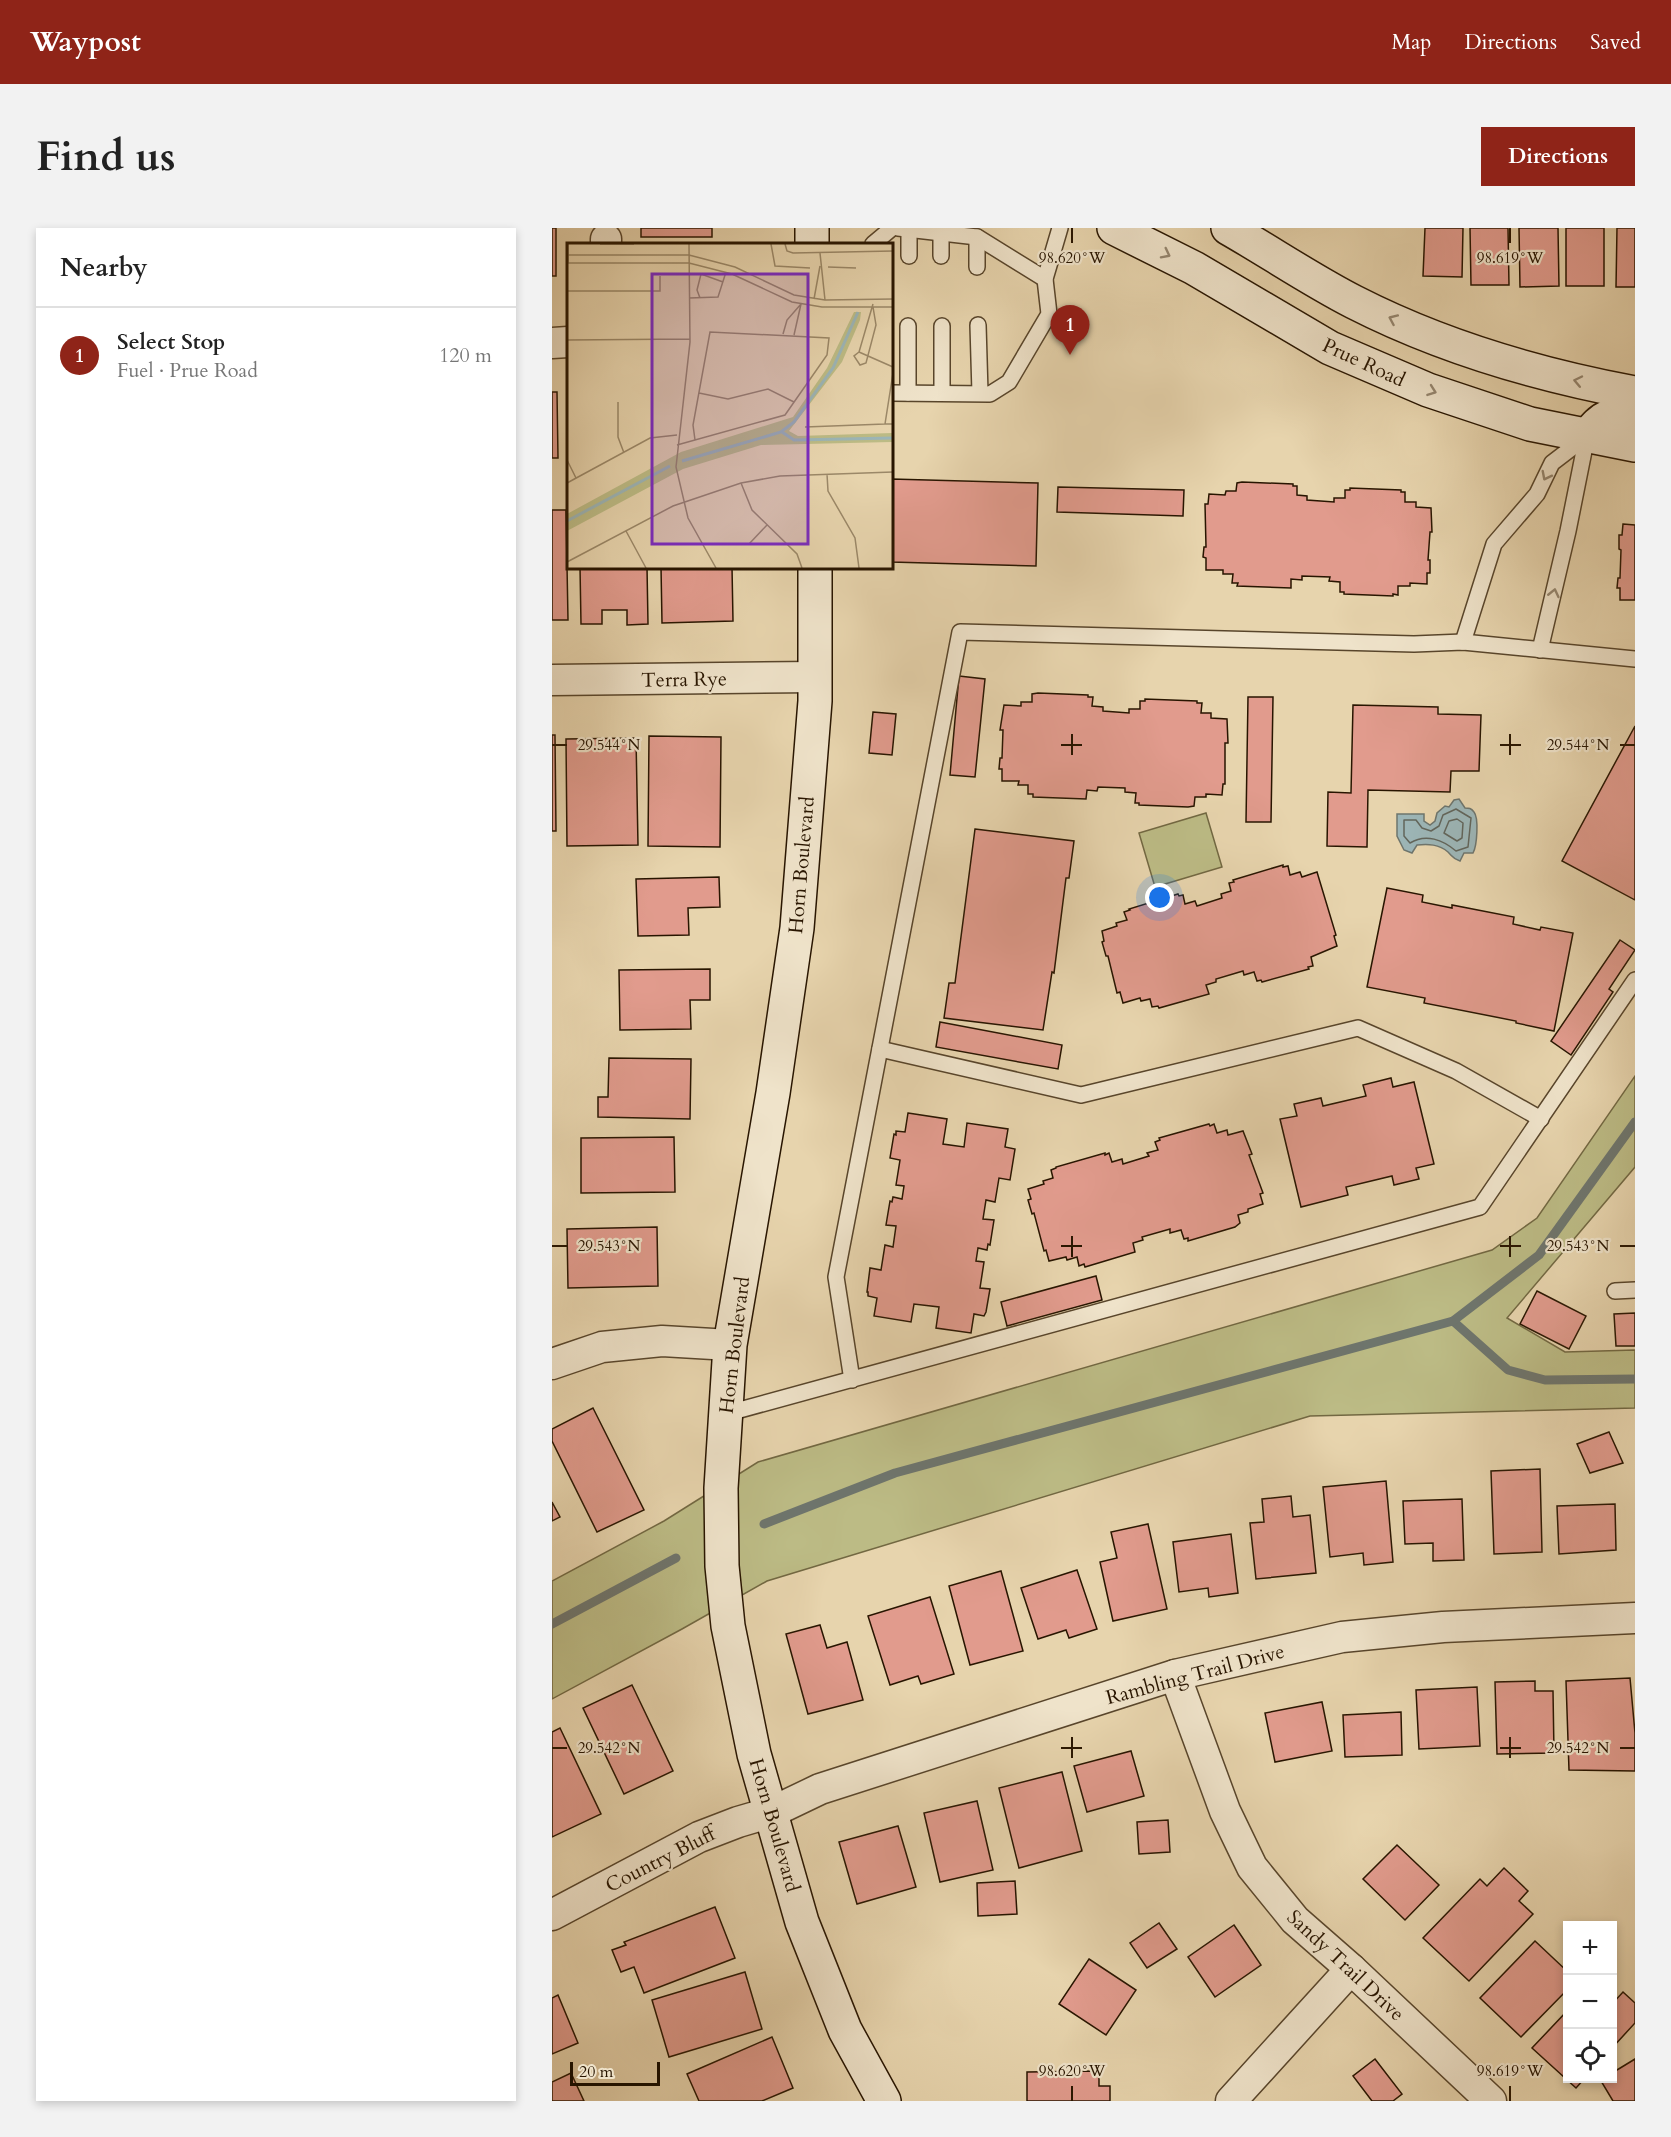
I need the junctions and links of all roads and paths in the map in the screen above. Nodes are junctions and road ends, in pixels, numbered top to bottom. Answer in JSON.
{"nodes":[{"id":1,"x":892,"y":228,"type":"edge"},
{"id":2,"x":1060,"y":228,"type":"edge"},
{"id":3,"x":1114,"y":228,"type":"edge"},
{"id":4,"x":1228,"y":228,"type":"edge"},
{"id":5,"x":904,"y":229,"type":"edge"},
{"id":6,"x":941,"y":232,"type":"junction"},
{"id":7,"x":977,"y":237,"type":"junction"},
{"id":8,"x":874,"y":243,"type":"edge"},
{"id":9,"x":909,"y":256,"type":"dead end"},
{"id":10,"x":941,"y":256,"type":"dead end"},
{"id":11,"x":977,"y":267,"type":"dead end"},
{"id":12,"x":1046,"y":279,"type":"junction"},
{"id":13,"x":978,"y":325,"type":"dead end"},
{"id":14,"x":908,"y":326,"type":"dead end"},
{"id":15,"x":942,"y":326,"type":"dead end"},
{"id":16,"x":567,"y":342,"type":"edge"},
{"id":17,"x":552,"y":343,"type":"edge"},
{"id":18,"x":892,"y":393,"type":"edge"},
{"id":19,"x":908,"y":393,"type":"junction"},
{"id":20,"x":942,"y":393,"type":"junction"},
{"id":21,"x":980,"y":393,"type":"junction"},
{"id":22,"x":1635,"y":393,"type":"edge"},
{"id":23,"x":1635,"y":416,"type":"edge"},
{"id":24,"x":1587,"y":436,"type":"junction"},
{"id":25,"x":1635,"y":445,"type":"edge"},
{"id":26,"x":816,"y":568,"type":"edge"},
{"id":27,"x":1463,"y":642,"type":"junction"},
{"id":28,"x":1540,"y":650,"type":"junction"},
{"id":29,"x":1635,"y":659,"type":"edge"},
{"id":30,"x":815,"y":677,"type":"junction"},
{"id":31,"x":552,"y":681,"type":"edge"},
{"id":32,"x":1635,"y":980,"type":"edge"},
{"id":33,"x":880,"y":1049,"type":"junction"},
{"id":34,"x":1540,"y":1119,"type":"junction"},
{"id":35,"x":1635,"y":1290,"type":"edge"},
{"id":36,"x":1615,"y":1291,"type":"dead end"},
{"id":37,"x":730,"y":1345,"type":"junction"},
{"id":38,"x":552,"y":1364,"type":"edge"},
{"id":39,"x":852,"y":1380,"type":"junction"},
{"id":40,"x":725,"y":1414,"type":"junction"},
{"id":41,"x":1635,"y":1618,"type":"edge"},
{"id":42,"x":1175,"y":1675,"type":"junction"},
{"id":43,"x":772,"y":1812,"type":"junction"},
{"id":44,"x":552,"y":1915,"type":"edge"},
{"id":45,"x":1351,"y":1969,"type":"junction"},
{"id":46,"x":884,"y":2101,"type":"edge"},
{"id":47,"x":1230,"y":2101,"type":"edge"},
{"id":48,"x":1491,"y":2101,"type":"edge"}],
"edges":[{"from":1,"to":8,"type":"lane"},
{"from":2,"to":12,"type":"lane"},
{"from":3,"to":24,"type":"street","name":"Prue Road","one_way":true},
{"from":22,"to":4,"type":"street","one_way":true},
{"from":5,"to":6,"type":"lane"},
{"from":5,"to":9,"type":"lane"},
{"from":6,"to":7,"type":"lane"},
{"from":6,"to":10,"type":"lane"},
{"from":7,"to":11,"type":"lane"},
{"from":7,"to":12,"type":"lane"},
{"from":12,"to":21,"type":"lane"},
{"from":13,"to":21,"type":"lane"},
{"from":14,"to":19,"type":"lane"},
{"from":15,"to":20,"type":"lane"},
{"from":16,"to":17,"type":"street"},
{"from":18,"to":19,"type":"lane"},
{"from":19,"to":20,"type":"lane"},
{"from":20,"to":21,"type":"lane"},
{"from":23,"to":24,"type":"street"},
{"from":24,"to":25,"type":"street","name":"Prue Road"},
{"from":24,"to":27,"type":"lane","one_way":true},
{"from":28,"to":24,"type":"lane","one_way":true},
{"from":26,"to":30,"type":"street","name":"Horn Boulevard"},
{"from":27,"to":28,"type":"lane"},
{"from":27,"to":33,"type":"lane"},
{"from":28,"to":29,"type":"lane"},
{"from":30,"to":31,"type":"street","name":"Terra Rye"},
{"from":30,"to":37,"type":"street","name":"Horn Boulevard"},
{"from":32,"to":34,"type":"lane"},
{"from":33,"to":34,"type":"lane"},
{"from":33,"to":39,"type":"lane"},
{"from":34,"to":39,"type":"lane"},
{"from":35,"to":36,"type":"lane"},
{"from":37,"to":38,"type":"street"},
{"from":37,"to":40,"type":"street","name":"Horn Boulevard"},
{"from":39,"to":40,"type":"lane"},
{"from":40,"to":43,"type":"street","name":"Horn Boulevard"},
{"from":41,"to":42,"type":"street","name":"Rambling Trail Drive"},
{"from":42,"to":43,"type":"street","name":"Rambling Trail Drive"},
{"from":42,"to":45,"type":"street","name":"Sandy Trail Drive"},
{"from":43,"to":44,"type":"street","name":"Country Bluff"},
{"from":43,"to":46,"type":"street","name":"Horn Boulevard"},
{"from":45,"to":47,"type":"street"},
{"from":45,"to":48,"type":"street","name":"Sandy Trail Drive"}]}
